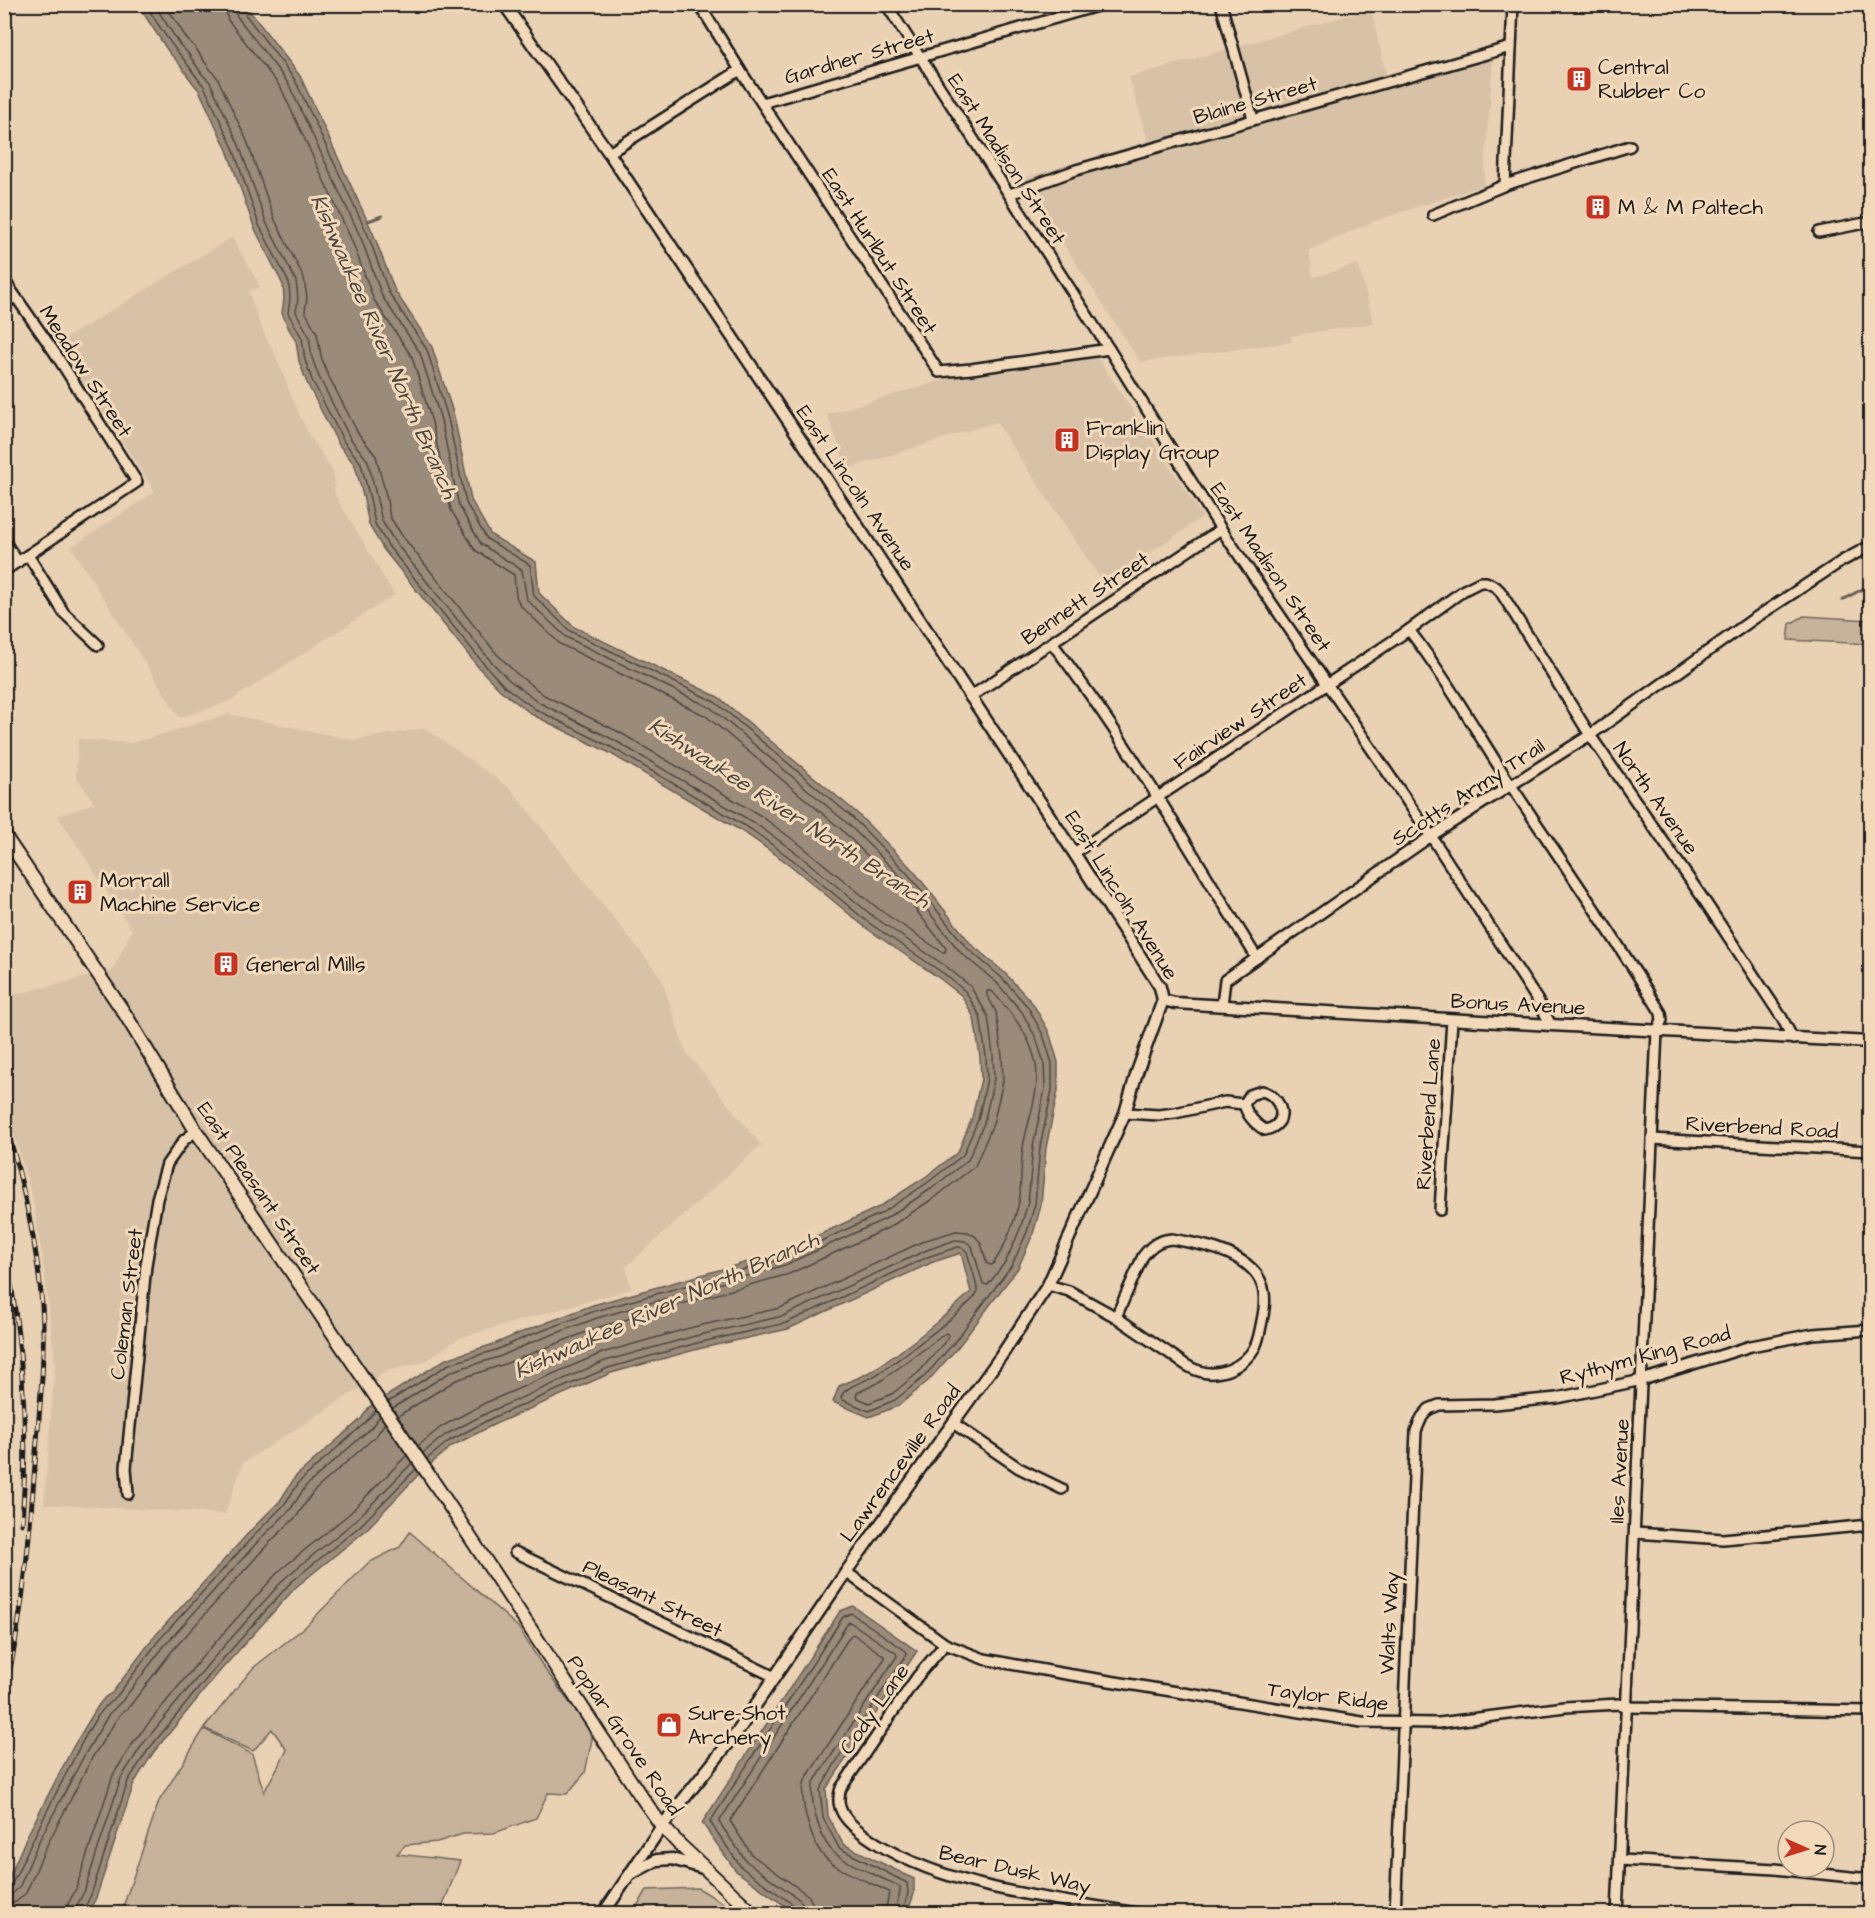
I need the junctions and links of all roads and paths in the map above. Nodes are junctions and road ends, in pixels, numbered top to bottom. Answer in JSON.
{"nodes":[{"id":1,"x":504,"y":4,"type":"edge"},
{"id":2,"x":699,"y":4,"type":"edge"},
{"id":3,"x":886,"y":4,"type":"edge"},
{"id":4,"x":1104,"y":4,"type":"edge"},
{"id":5,"x":1221,"y":4,"type":"edge"},
{"id":6,"x":1513,"y":4,"type":"edge"},
{"id":7,"x":1075,"y":8,"type":"edge"},
{"id":8,"x":1511,"y":47,"type":"junction"},
{"id":9,"x":920,"y":57,"type":"junction"},
{"id":10,"x":740,"y":70,"type":"junction"},
{"id":11,"x":762,"y":103,"type":"junction"},
{"id":12,"x":1253,"y":119,"type":"junction"},
{"id":13,"x":1630,"y":146,"type":"dead end"},
{"id":14,"x":609,"y":153,"type":"junction"},
{"id":15,"x":1505,"y":185,"type":"junction"},
{"id":16,"x":1010,"y":194,"type":"junction"},
{"id":17,"x":1433,"y":216,"type":"dead end"},
{"id":18,"x":1870,"y":222,"type":"edge"},
{"id":19,"x":1819,"y":232,"type":"dead end"},
{"id":20,"x":4,"y":280,"type":"edge"},
{"id":21,"x":15,"y":297,"type":"junction"},
{"id":22,"x":4,"y":304,"type":"edge"},
{"id":23,"x":1109,"y":349,"type":"junction"},
{"id":24,"x":1221,"y":529,"type":"junction"},
{"id":25,"x":4,"y":541,"type":"edge"},
{"id":26,"x":1870,"y":546,"type":"edge"},
{"id":27,"x":28,"y":555,"type":"junction"},
{"id":28,"x":18,"y":562,"type":"junction"},
{"id":29,"x":4,"y":571,"type":"edge"},
{"id":30,"x":1486,"y":582,"type":"joint"},
{"id":31,"x":1409,"y":630,"type":"junction"},
{"id":32,"x":1052,"y":643,"type":"junction"},
{"id":33,"x":98,"y":645,"type":"dead end"},
{"id":34,"x":1328,"y":684,"type":"junction"},
{"id":35,"x":970,"y":697,"type":"junction"},
{"id":36,"x":1590,"y":735,"type":"junction"},
{"id":37,"x":1511,"y":785,"type":"junction"},
{"id":38,"x":1157,"y":797,"type":"junction"},
{"id":39,"x":4,"y":835,"type":"edge"},
{"id":40,"x":1431,"y":836,"type":"junction"},
{"id":41,"x":1074,"y":853,"type":"junction"},
{"id":42,"x":1257,"y":958,"type":"junction"},
{"id":43,"x":1163,"y":1000,"type":"junction"},
{"id":44,"x":1222,"y":1005,"type":"junction"},
{"id":45,"x":1452,"y":1020,"type":"junction"},
{"id":46,"x":1551,"y":1025,"type":"junction"},
{"id":47,"x":1658,"y":1031,"type":"junction"},
{"id":48,"x":1793,"y":1039,"type":"junction"},
{"id":49,"x":1870,"y":1042,"type":"edge"},
{"id":50,"x":1244,"y":1104,"type":"junction"},
{"id":51,"x":1125,"y":1113,"type":"junction"},
{"id":52,"x":196,"y":1131,"type":"junction"},
{"id":53,"x":1652,"y":1139,"type":"junction"},
{"id":54,"x":1870,"y":1151,"type":"edge"},
{"id":55,"x":1440,"y":1210,"type":"dead end"},
{"id":56,"x":1048,"y":1285,"type":"junction"},
{"id":57,"x":1116,"y":1317,"type":"junction"},
{"id":58,"x":1870,"y":1330,"type":"edge"},
{"id":59,"x":1642,"y":1380,"type":"junction"},
{"id":60,"x":1429,"y":1409,"type":"joint"},
{"id":61,"x":953,"y":1423,"type":"junction"},
{"id":62,"x":1062,"y":1490,"type":"dead end"},
{"id":63,"x":128,"y":1494,"type":"dead end"},
{"id":64,"x":1870,"y":1525,"type":"edge"},
{"id":65,"x":1635,"y":1533,"type":"junction"},
{"id":66,"x":515,"y":1552,"type":"dead end"},
{"id":67,"x":485,"y":1561,"type":"joint"},
{"id":68,"x":846,"y":1572,"type":"junction"},
{"id":69,"x":945,"y":1644,"type":"junction"},
{"id":70,"x":775,"y":1677,"type":"junction"},
{"id":71,"x":1627,"y":1707,"type":"junction"},
{"id":72,"x":1870,"y":1711,"type":"edge"},
{"id":73,"x":1403,"y":1723,"type":"junction"},
{"id":74,"x":838,"y":1798,"type":"joint"},
{"id":75,"x":662,"y":1826,"type":"junction"},
{"id":76,"x":1620,"y":1860,"type":"junction"},
{"id":77,"x":703,"y":1868,"type":"junction"},
{"id":78,"x":628,"y":1876,"type":"junction"},
{"id":79,"x":1870,"y":1879,"type":"edge"},
{"id":80,"x":603,"y":1914,"type":"edge"},
{"id":81,"x":754,"y":1914,"type":"edge"},
{"id":82,"x":1142,"y":1914,"type":"edge"},
{"id":83,"x":1395,"y":1914,"type":"edge"},
{"id":84,"x":1617,"y":1914,"type":"edge"}],
"edges":[{"from":1,"to":14,"type":"street","name":"East Lincoln Avenue"},
{"from":2,"to":10,"type":"street","name":"East Hurlbut Street"},
{"from":3,"to":9,"type":"street","name":"East Madison Street"},
{"from":4,"to":7,"type":"street","name":"Gardner Street"},
{"from":5,"to":12,"type":"street"},
{"from":6,"to":8,"type":"street"},
{"from":7,"to":9,"type":"street","name":"Gardner Street"},
{"from":8,"to":12,"type":"street","name":"Blaine Street"},
{"from":8,"to":15,"type":"street"},
{"from":9,"to":11,"type":"street","name":"Gardner Street"},
{"from":9,"to":16,"type":"street","name":"East Madison Street"},
{"from":10,"to":11,"type":"street","name":"East Hurlbut Street"},
{"from":10,"to":14,"type":"street"},
{"from":11,"to":23,"type":"street","name":"East Hurlbut Street"},
{"from":12,"to":16,"type":"street","name":"Blaine Street"},
{"from":13,"to":15,"type":"street"},
{"from":14,"to":35,"type":"street","name":"East Lincoln Avenue"},
{"from":15,"to":17,"type":"street"},
{"from":16,"to":23,"type":"street","name":"East Madison Street"},
{"from":18,"to":19,"type":"street"},
{"from":20,"to":21,"type":"street","name":"Meadow Street"},
{"from":21,"to":22,"type":"street"},
{"from":21,"to":27,"type":"street","name":"Meadow Street"},
{"from":23,"to":24,"type":"street","name":"East Madison Street"},
{"from":24,"to":32,"type":"street","name":"Bennett Street"},
{"from":24,"to":34,"type":"street","name":"East Madison Street"},
{"from":25,"to":28,"type":"street"},
{"from":26,"to":36,"type":"street","name":"Scotts Army Trail"},
{"from":27,"to":28,"type":"street"},
{"from":27,"to":33,"type":"street"},
{"from":28,"to":29,"type":"street"},
{"from":30,"to":31,"type":"street","name":"Fairview Street"},
{"from":30,"to":36,"type":"street","name":"North Avenue"},
{"from":31,"to":34,"type":"street","name":"Fairview Street"},
{"from":31,"to":37,"type":"street","name":"Iles Avenue"},
{"from":32,"to":35,"type":"street","name":"Bennett Street"},
{"from":32,"to":38,"type":"street"},
{"from":34,"to":38,"type":"street","name":"Fairview Street"},
{"from":34,"to":40,"type":"street","name":"East Madison Street"},
{"from":35,"to":41,"type":"street","name":"East Lincoln Avenue"},
{"from":36,"to":37,"type":"street","name":"Scotts Army Trail"},
{"from":36,"to":48,"type":"street","name":"North Avenue"},
{"from":37,"to":40,"type":"street","name":"Scotts Army Trail"},
{"from":37,"to":47,"type":"street","name":"Iles Avenue"},
{"from":38,"to":41,"type":"street","name":"Fairview Street"},
{"from":38,"to":42,"type":"street"},
{"from":39,"to":52,"type":"main road","name":"East Pleasant Street"},
{"from":40,"to":42,"type":"street","name":"Scotts Army Trail"},
{"from":40,"to":46,"type":"street","name":"East Madison Street"},
{"from":41,"to":43,"type":"street","name":"East Lincoln Avenue"},
{"from":42,"to":44,"type":"street","name":"Scotts Army Trail"},
{"from":43,"to":44,"type":"street","name":"Bonus Avenue"},
{"from":43,"to":51,"type":"street","name":"Lawrenceville Road"},
{"from":44,"to":45,"type":"street","name":"Bonus Avenue"},
{"from":45,"to":46,"type":"street","name":"Bonus Avenue"},
{"from":45,"to":55,"type":"street","name":"Riverbend Lane"},
{"from":46,"to":47,"type":"street","name":"Bonus Avenue"},
{"from":47,"to":48,"type":"street","name":"Bonus Avenue"},
{"from":47,"to":53,"type":"street","name":"Iles Avenue"},
{"from":48,"to":49,"type":"street","name":"Bonus Avenue"},
{"from":50,"to":50,"type":"street"},
{"from":50,"to":51,"type":"street"},
{"from":51,"to":56,"type":"street","name":"Lawrenceville Road"},
{"from":52,"to":63,"type":"street","name":"Coleman Street"},
{"from":52,"to":67,"type":"main road","name":"East Pleasant Street"},
{"from":53,"to":54,"type":"street","name":"Riverbend Road"},
{"from":53,"to":59,"type":"street","name":"Iles Avenue"},
{"from":56,"to":57,"type":"street"},
{"from":56,"to":61,"type":"street","name":"Lawrenceville Road"},
{"from":57,"to":57,"type":"street"},
{"from":58,"to":59,"type":"street","name":"Rythym King Road"},
{"from":59,"to":60,"type":"street","name":"Rythym King Road"},
{"from":59,"to":65,"type":"street","name":"Iles Avenue"},
{"from":60,"to":73,"type":"street","name":"Walts Way"},
{"from":61,"to":62,"type":"street"},
{"from":61,"to":68,"type":"street","name":"Lawrenceville Road"},
{"from":64,"to":65,"type":"street"},
{"from":65,"to":71,"type":"street","name":"Iles Avenue"},
{"from":66,"to":70,"type":"street","name":"Pleasant Street"},
{"from":67,"to":75,"type":"main road","name":"Poplar Grove Road"},
{"from":68,"to":69,"type":"street","name":"Taylor Ridge"},
{"from":68,"to":70,"type":"street","name":"Lawrenceville Road"},
{"from":69,"to":73,"type":"street","name":"Taylor Ridge"},
{"from":69,"to":74,"type":"street","name":"Cody Lane"},
{"from":70,"to":75,"type":"street","name":"Lawrenceville Road"},
{"from":71,"to":72,"type":"street","name":"Taylor Ridge"},
{"from":71,"to":73,"type":"street","name":"Taylor Ridge"},
{"from":71,"to":76,"type":"street","name":"Iles Avenue"},
{"from":73,"to":83,"type":"street","name":"Walts Way"},
{"from":74,"to":82,"type":"street","name":"Bear Dusk Way"},
{"from":75,"to":77,"type":"main road","name":"Poplar Grove Road"},
{"from":75,"to":78,"type":"street","name":"Lawrenceville Road"},
{"from":76,"to":79,"type":"street"},
{"from":76,"to":84,"type":"street","name":"Iles Avenue"},
{"from":77,"to":78,"type":"street"},
{"from":77,"to":81,"type":"main road","name":"Poplar Grove Road"},
{"from":78,"to":80,"type":"street","name":"Lawrenceville Road"}]}
